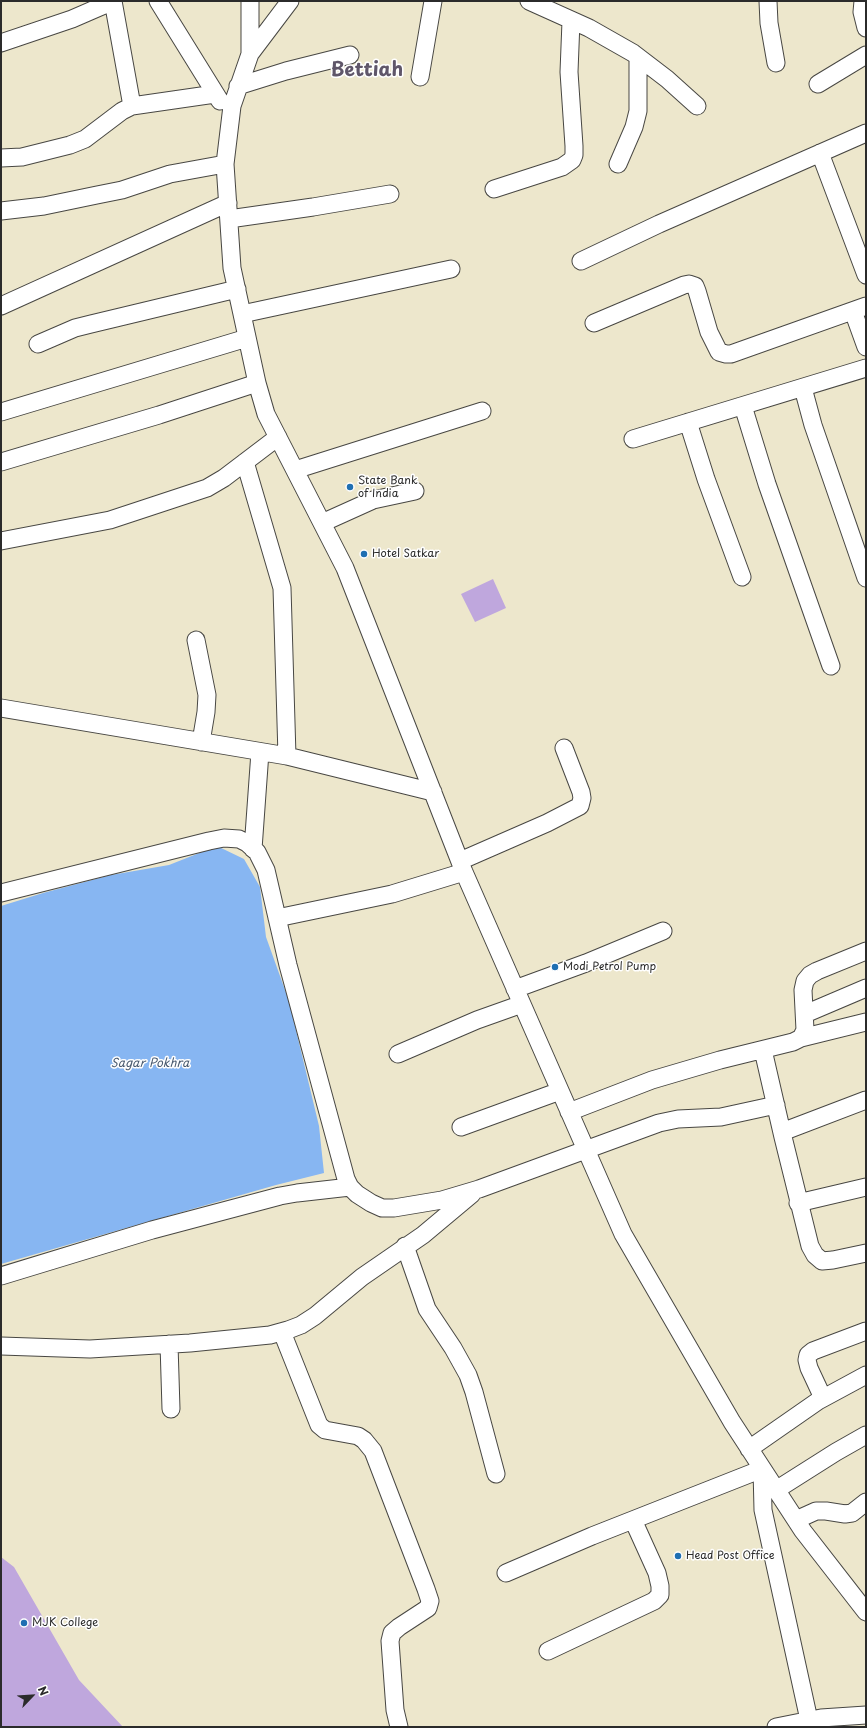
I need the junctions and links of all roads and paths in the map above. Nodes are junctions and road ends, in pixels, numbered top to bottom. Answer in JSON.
{"nodes":[{"id":1,"x":112,"y":1,"type":"edge"},
{"id":2,"x":158,"y":1,"type":"edge"},
{"id":3,"x":250,"y":1,"type":"edge"},
{"id":4,"x":290,"y":1,"type":"edge"},
{"id":5,"x":433,"y":1,"type":"edge"},
{"id":6,"x":529,"y":1,"type":"edge"},
{"id":7,"x":768,"y":1,"type":"edge"},
{"id":8,"x":863,"y":1,"type":"edge"},
{"id":9,"x":547,"y":5,"type":"edge"},
{"id":10,"x":572,"y":21,"type":"junction"},
{"id":11,"x":866,"y":28,"type":"edge"},
{"id":12,"x":1,"y":43,"type":"edge"},
{"id":13,"x":250,"y":54,"type":"junction"},
{"id":14,"x":350,"y":55,"type":"dead end"},
{"id":15,"x":866,"y":55,"type":"edge"},
{"id":16,"x":638,"y":58,"type":"junction"},
{"id":17,"x":776,"y":63,"type":"dead end"},
{"id":18,"x":420,"y":77,"type":"dead end"},
{"id":19,"x":818,"y":84,"type":"dead end"},
{"id":20,"x":238,"y":86,"type":"junction"},
{"id":21,"x":216,"y":94,"type":"junction"},
{"id":22,"x":132,"y":106,"type":"junction"},
{"id":23,"x":697,"y":106,"type":"dead end"},
{"id":24,"x":231,"y":114,"type":"junction"},
{"id":25,"x":866,"y":133,"type":"edge"},
{"id":26,"x":820,"y":153,"type":"junction"},
{"id":27,"x":1,"y":158,"type":"edge"},
{"id":28,"x":225,"y":164,"type":"junction"},
{"id":29,"x":618,"y":164,"type":"dead end"},
{"id":30,"x":494,"y":189,"type":"dead end"},
{"id":31,"x":390,"y":194,"type":"dead end"},
{"id":32,"x":1,"y":211,"type":"edge"},
{"id":33,"x":228,"y":211,"type":"junction"},
{"id":34,"x":581,"y":261,"type":"dead end"},
{"id":35,"x":451,"y":269,"type":"dead end"},
{"id":36,"x":866,"y":275,"type":"edge"},
{"id":37,"x":237,"y":290,"type":"junction"},
{"id":38,"x":1,"y":306,"type":"edge"},
{"id":39,"x":860,"y":309,"type":"edge"},
{"id":40,"x":242,"y":314,"type":"junction"},
{"id":41,"x":594,"y":323,"type":"dead end"},
{"id":42,"x":247,"y":338,"type":"junction"},
{"id":43,"x":38,"y":344,"type":"dead end"},
{"id":44,"x":866,"y":347,"type":"edge"},
{"id":45,"x":866,"y":368,"type":"edge"},
{"id":46,"x":257,"y":383,"type":"junction"},
{"id":47,"x":803,"y":388,"type":"junction"},
{"id":48,"x":743,"y":406,"type":"junction"},
{"id":49,"x":482,"y":411,"type":"dead end"},
{"id":50,"x":1,"y":412,"type":"edge"},
{"id":51,"x":688,"y":422,"type":"junction"},
{"id":52,"x":278,"y":437,"type":"junction"},
{"id":53,"x":632,"y":439,"type":"dead end"},
{"id":54,"x":1,"y":462,"type":"edge"},
{"id":55,"x":245,"y":462,"type":"junction"},
{"id":56,"x":295,"y":470,"type":"junction"},
{"id":57,"x":414,"y":491,"type":"dead end"},
{"id":58,"x":322,"y":523,"type":"junction"},
{"id":59,"x":1,"y":541,"type":"edge"},
{"id":60,"x":742,"y":577,"type":"dead end"},
{"id":61,"x":866,"y":578,"type":"edge"},
{"id":62,"x":196,"y":640,"type":"dead end"},
{"id":63,"x":830,"y":666,"type":"dead end"},
{"id":64,"x":1,"y":708,"type":"edge"},
{"id":65,"x":201,"y":742,"type":"junction"},
{"id":66,"x":564,"y":748,"type":"dead end"},
{"id":67,"x":260,"y":752,"type":"junction"},
{"id":68,"x":287,"y":756,"type":"junction"},
{"id":69,"x":433,"y":792,"type":"junction"},
{"id":70,"x":253,"y":849,"type":"junction"},
{"id":71,"x":462,"y":866,"type":"junction"},
{"id":72,"x":1,"y":893,"type":"edge"},
{"id":73,"x":277,"y":918,"type":"junction"},
{"id":74,"x":663,"y":930,"type":"dead end"},
{"id":75,"x":866,"y":951,"type":"edge"},
{"id":76,"x":866,"y":988,"type":"edge"},
{"id":77,"x":515,"y":989,"type":"junction"},
{"id":78,"x":522,"y":1004,"type":"junction"},
{"id":79,"x":805,"y":1014,"type":"junction"},
{"id":80,"x":866,"y":1022,"type":"edge"},
{"id":81,"x":801,"y":1038,"type":"junction"},
{"id":82,"x":764,"y":1050,"type":"junction"},
{"id":83,"x":398,"y":1054,"type":"dead end"},
{"id":84,"x":560,"y":1091,"type":"junction"},
{"id":85,"x":866,"y":1100,"type":"edge"},
{"id":86,"x":776,"y":1105,"type":"junction"},
{"id":87,"x":569,"y":1112,"type":"junction"},
{"id":88,"x":461,"y":1127,"type":"dead end"},
{"id":89,"x":782,"y":1132,"type":"junction"},
{"id":90,"x":586,"y":1149,"type":"junction"},
{"id":91,"x":350,"y":1187,"type":"junction"},
{"id":92,"x":866,"y":1187,"type":"edge"},
{"id":93,"x":479,"y":1189,"type":"junction"},
{"id":94,"x":798,"y":1203,"type":"junction"},
{"id":95,"x":405,"y":1246,"type":"junction"},
{"id":96,"x":866,"y":1253,"type":"edge"},
{"id":97,"x":1,"y":1276,"type":"edge"},
{"id":98,"x":866,"y":1331,"type":"edge"},
{"id":99,"x":282,"y":1332,"type":"junction"},
{"id":100,"x":169,"y":1344,"type":"junction"},
{"id":101,"x":1,"y":1346,"type":"edge"},
{"id":102,"x":866,"y":1375,"type":"edge"},
{"id":103,"x":823,"y":1398,"type":"junction"},
{"id":104,"x":171,"y":1408,"type":"dead end"},
{"id":105,"x":866,"y":1435,"type":"edge"},
{"id":106,"x":749,"y":1449,"type":"junction"},
{"id":107,"x":762,"y":1469,"type":"junction"},
{"id":108,"x":496,"y":1474,"type":"dead end"},
{"id":109,"x":776,"y":1490,"type":"junction"},
{"id":110,"x":866,"y":1502,"type":"edge"},
{"id":111,"x":633,"y":1520,"type":"junction"},
{"id":112,"x":796,"y":1520,"type":"junction"},
{"id":113,"x":506,"y":1573,"type":"dead end"},
{"id":114,"x":860,"y":1592,"type":"edge"},
{"id":115,"x":866,"y":1612,"type":"edge"},
{"id":116,"x":548,"y":1651,"type":"dead end"},
{"id":117,"x":866,"y":1714,"type":"edge"},
{"id":118,"x":817,"y":1722,"type":"edge"},
{"id":119,"x":399,"y":1727,"type":"edge"},
{"id":120,"x":776,"y":1727,"type":"edge"}],
"edges":[{"from":1,"to":12,"type":"street"},
{"from":1,"to":22,"type":"street"},
{"from":2,"to":21,"type":"street"},
{"from":3,"to":13,"type":"street"},
{"from":4,"to":13,"type":"street"},
{"from":5,"to":18,"type":"street"},
{"from":6,"to":9,"type":"street"},
{"from":7,"to":17,"type":"street"},
{"from":8,"to":11,"type":"street"},
{"from":9,"to":10,"type":"street"},
{"from":10,"to":16,"type":"street"},
{"from":10,"to":30,"type":"street"},
{"from":13,"to":20,"type":"street"},
{"from":14,"to":20,"type":"street"},
{"from":15,"to":19,"type":"street"},
{"from":16,"to":23,"type":"street"},
{"from":16,"to":29,"type":"street"},
{"from":20,"to":24,"type":"street"},
{"from":21,"to":22,"type":"street"},
{"from":21,"to":24,"type":"street"},
{"from":22,"to":27,"type":"street"},
{"from":24,"to":28,"type":"street"},
{"from":25,"to":26,"type":"street"},
{"from":26,"to":34,"type":"street"},
{"from":26,"to":36,"type":"street"},
{"from":28,"to":32,"type":"street"},
{"from":28,"to":33,"type":"street"},
{"from":31,"to":33,"type":"street"},
{"from":33,"to":37,"type":"street"},
{"from":33,"to":38,"type":"street"},
{"from":35,"to":40,"type":"street"},
{"from":37,"to":40,"type":"street"},
{"from":37,"to":43,"type":"street"},
{"from":39,"to":41,"type":"street"},
{"from":39,"to":44,"type":"street"},
{"from":40,"to":42,"type":"street"},
{"from":42,"to":46,"type":"street"},
{"from":42,"to":50,"type":"street"},
{"from":45,"to":47,"type":"street"},
{"from":46,"to":52,"type":"street"},
{"from":46,"to":54,"type":"street"},
{"from":47,"to":48,"type":"street"},
{"from":47,"to":61,"type":"street"},
{"from":48,"to":51,"type":"street"},
{"from":48,"to":63,"type":"street"},
{"from":49,"to":56,"type":"street"},
{"from":51,"to":53,"type":"street"},
{"from":51,"to":60,"type":"street"},
{"from":52,"to":55,"type":"street"},
{"from":52,"to":56,"type":"street"},
{"from":55,"to":59,"type":"street"},
{"from":55,"to":68,"type":"street"},
{"from":56,"to":58,"type":"street"},
{"from":57,"to":58,"type":"street"},
{"from":58,"to":69,"type":"street"},
{"from":62,"to":65,"type":"street"},
{"from":64,"to":65,"type":"street"},
{"from":65,"to":67,"type":"street"},
{"from":66,"to":71,"type":"street"},
{"from":67,"to":68,"type":"street"},
{"from":67,"to":70,"type":"street"},
{"from":68,"to":69,"type":"street"},
{"from":69,"to":71,"type":"street"},
{"from":70,"to":72,"type":"street"},
{"from":70,"to":73,"type":"street"},
{"from":71,"to":73,"type":"street"},
{"from":71,"to":77,"type":"street"},
{"from":73,"to":91,"type":"street"},
{"from":74,"to":77,"type":"street"},
{"from":75,"to":79,"type":"street"},
{"from":76,"to":79,"type":"street"},
{"from":77,"to":78,"type":"street"},
{"from":78,"to":83,"type":"street"},
{"from":78,"to":84,"type":"street"},
{"from":79,"to":81,"type":"street"},
{"from":80,"to":81,"type":"street"},
{"from":81,"to":82,"type":"street"},
{"from":82,"to":86,"type":"street"},
{"from":82,"to":87,"type":"street"},
{"from":84,"to":87,"type":"street"},
{"from":84,"to":88,"type":"street"},
{"from":85,"to":89,"type":"street"},
{"from":86,"to":89,"type":"street"},
{"from":86,"to":90,"type":"street"},
{"from":87,"to":90,"type":"street"},
{"from":89,"to":94,"type":"street"},
{"from":90,"to":93,"type":"street"},
{"from":90,"to":106,"type":"street"},
{"from":91,"to":93,"type":"street"},
{"from":91,"to":97,"type":"street"},
{"from":92,"to":94,"type":"street"},
{"from":93,"to":95,"type":"street"},
{"from":94,"to":96,"type":"street"},
{"from":95,"to":99,"type":"street"},
{"from":95,"to":108,"type":"street"},
{"from":98,"to":103,"type":"street"},
{"from":99,"to":100,"type":"street"},
{"from":99,"to":119,"type":"street"},
{"from":100,"to":101,"type":"street"},
{"from":100,"to":104,"type":"street"},
{"from":102,"to":103,"type":"street"},
{"from":103,"to":106,"type":"street"},
{"from":105,"to":109,"type":"street"},
{"from":106,"to":107,"type":"street"},
{"from":107,"to":109,"type":"street"},
{"from":107,"to":111,"type":"street"},
{"from":107,"to":118,"type":"street"},
{"from":109,"to":112,"type":"street"},
{"from":110,"to":112,"type":"street"},
{"from":111,"to":113,"type":"street"},
{"from":111,"to":116,"type":"street"},
{"from":112,"to":114,"type":"street"},
{"from":114,"to":115,"type":"street"},
{"from":117,"to":118,"type":"street"},
{"from":118,"to":120,"type":"street"}]}
